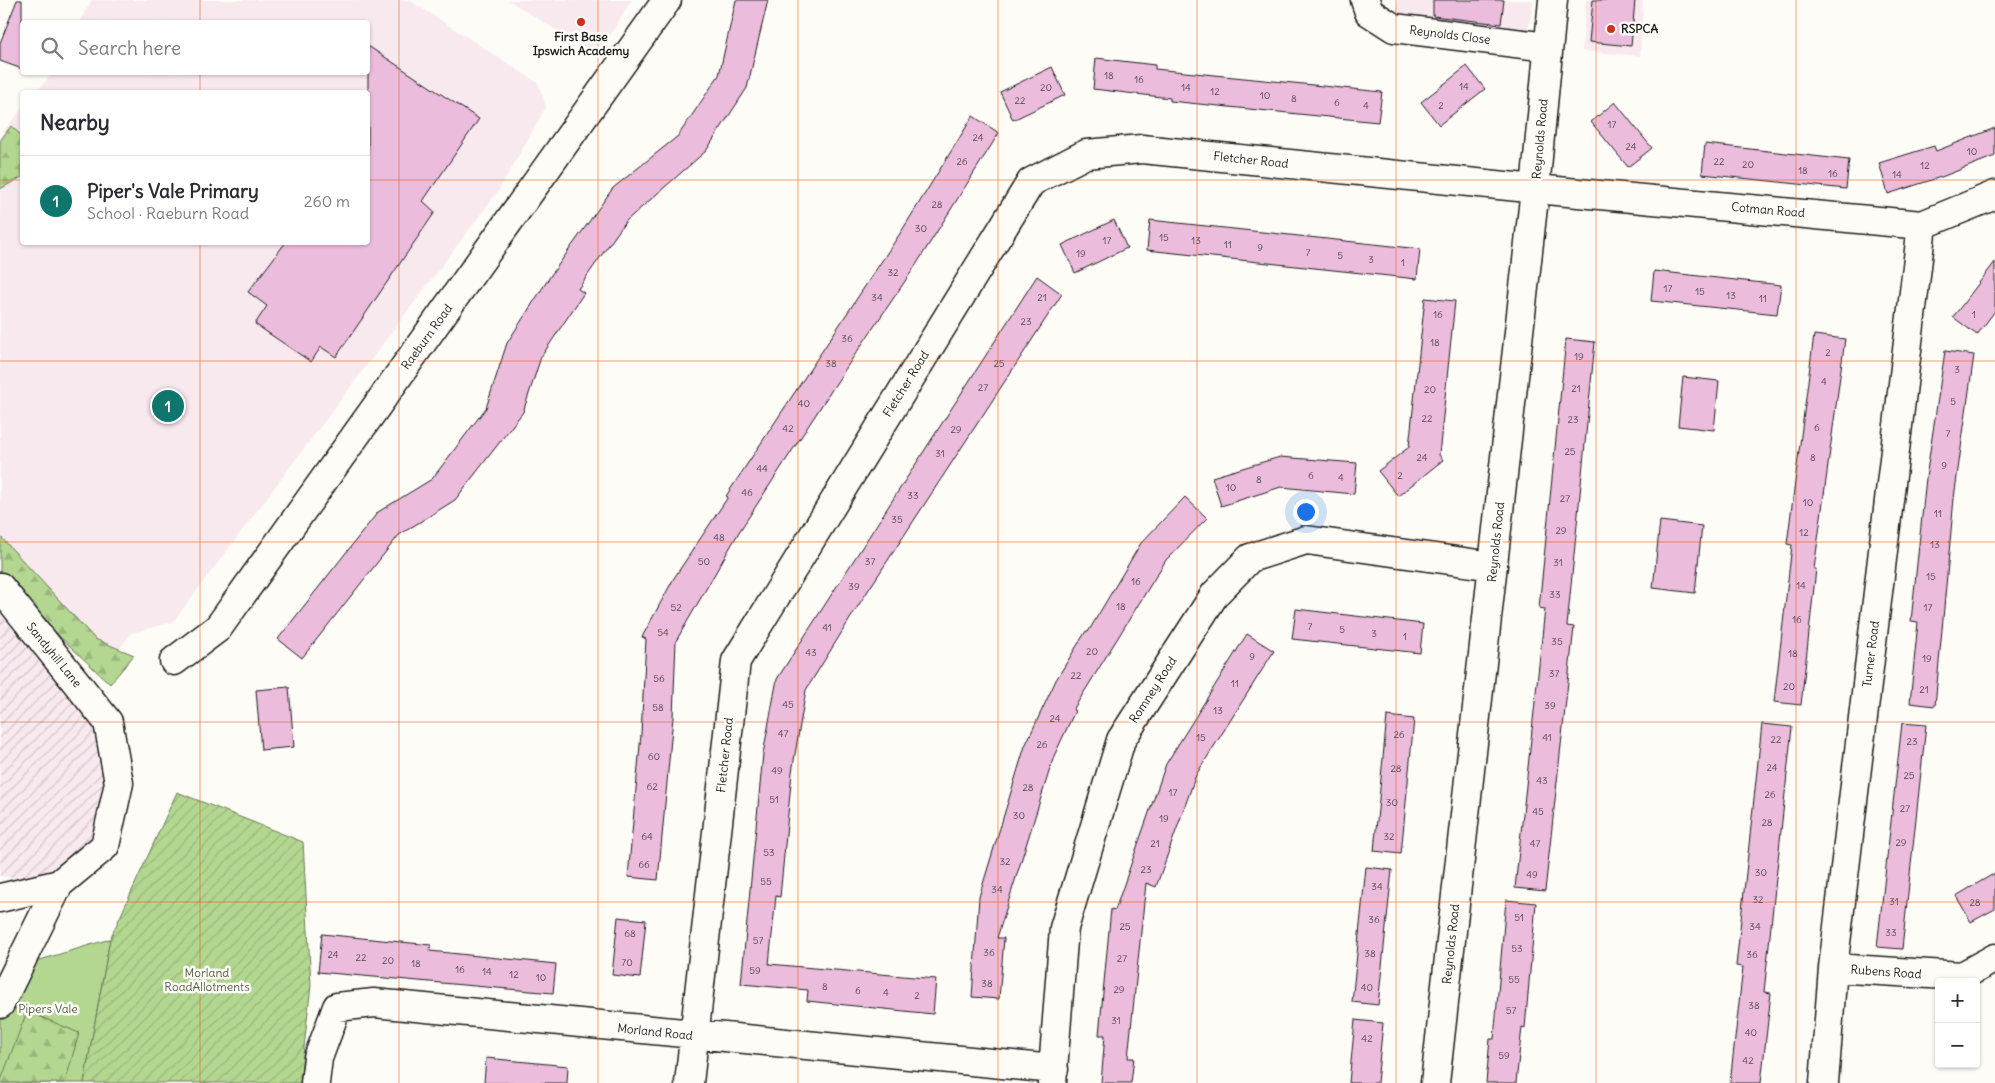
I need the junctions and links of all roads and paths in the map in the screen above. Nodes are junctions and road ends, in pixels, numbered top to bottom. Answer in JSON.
{"nodes":[{"id":1,"x":667,"y":0,"type":"edge"},
{"id":2,"x":1365,"y":0,"type":"edge"},
{"id":3,"x":1553,"y":0,"type":"edge"},
{"id":4,"x":1548,"y":47,"type":"junction"},
{"id":5,"x":1535,"y":189,"type":"junction"},
{"id":6,"x":1995,"y":196,"type":"edge"},
{"id":7,"x":1922,"y":225,"type":"junction"},
{"id":8,"x":1493,"y":566,"type":"junction"},
{"id":9,"x":0,"y":587,"type":"edge"},
{"id":10,"x":174,"y":661,"type":"dead end"},
{"id":11,"x":59,"y":884,"type":"junction"},
{"id":12,"x":0,"y":898,"type":"edge"},
{"id":13,"x":1995,"y":958,"type":"edge"},
{"id":14,"x":1833,"y":968,"type":"junction"},
{"id":15,"x":0,"y":1004,"type":"edge"},
{"id":16,"x":694,"y":1036,"type":"junction"},
{"id":17,"x":1053,"y":1076,"type":"edge"},
{"id":18,"x":315,"y":1083,"type":"edge"},
{"id":19,"x":689,"y":1083,"type":"edge"},
{"id":20,"x":1435,"y":1083,"type":"edge"},
{"id":21,"x":1824,"y":1083,"type":"edge"}],
"edges":[{"from":1,"to":10,"type":"street","name":"Raeburn Road"},
{"from":2,"to":4,"type":"street","name":"Reynolds Close"},
{"from":3,"to":4,"type":"street","name":"Reynolds Road"},
{"from":4,"to":5,"type":"street","name":"Reynolds Road"},
{"from":5,"to":7,"type":"street","name":"Cotman Road"},
{"from":5,"to":8,"type":"street","name":"Reynolds Road"},
{"from":5,"to":16,"type":"street","name":"Fletcher Road"},
{"from":6,"to":7,"type":"street","name":"Cotman Road"},
{"from":7,"to":14,"type":"street","name":"Turner Road"},
{"from":8,"to":17,"type":"street","name":"Romney Road"},
{"from":8,"to":20,"type":"street","name":"Reynolds Road"},
{"from":9,"to":11,"type":"street","name":"Sandyhill Lane"},
{"from":11,"to":12,"type":"street"},
{"from":11,"to":15,"type":"street"},
{"from":13,"to":14,"type":"street","name":"Rubens Road"},
{"from":14,"to":21,"type":"street","name":"Turner Road"},
{"from":16,"to":17,"type":"street","name":"Morland Road"},
{"from":16,"to":18,"type":"street","name":"Morland Road"},
{"from":16,"to":19,"type":"street","name":"Fletcher Road"}]}
